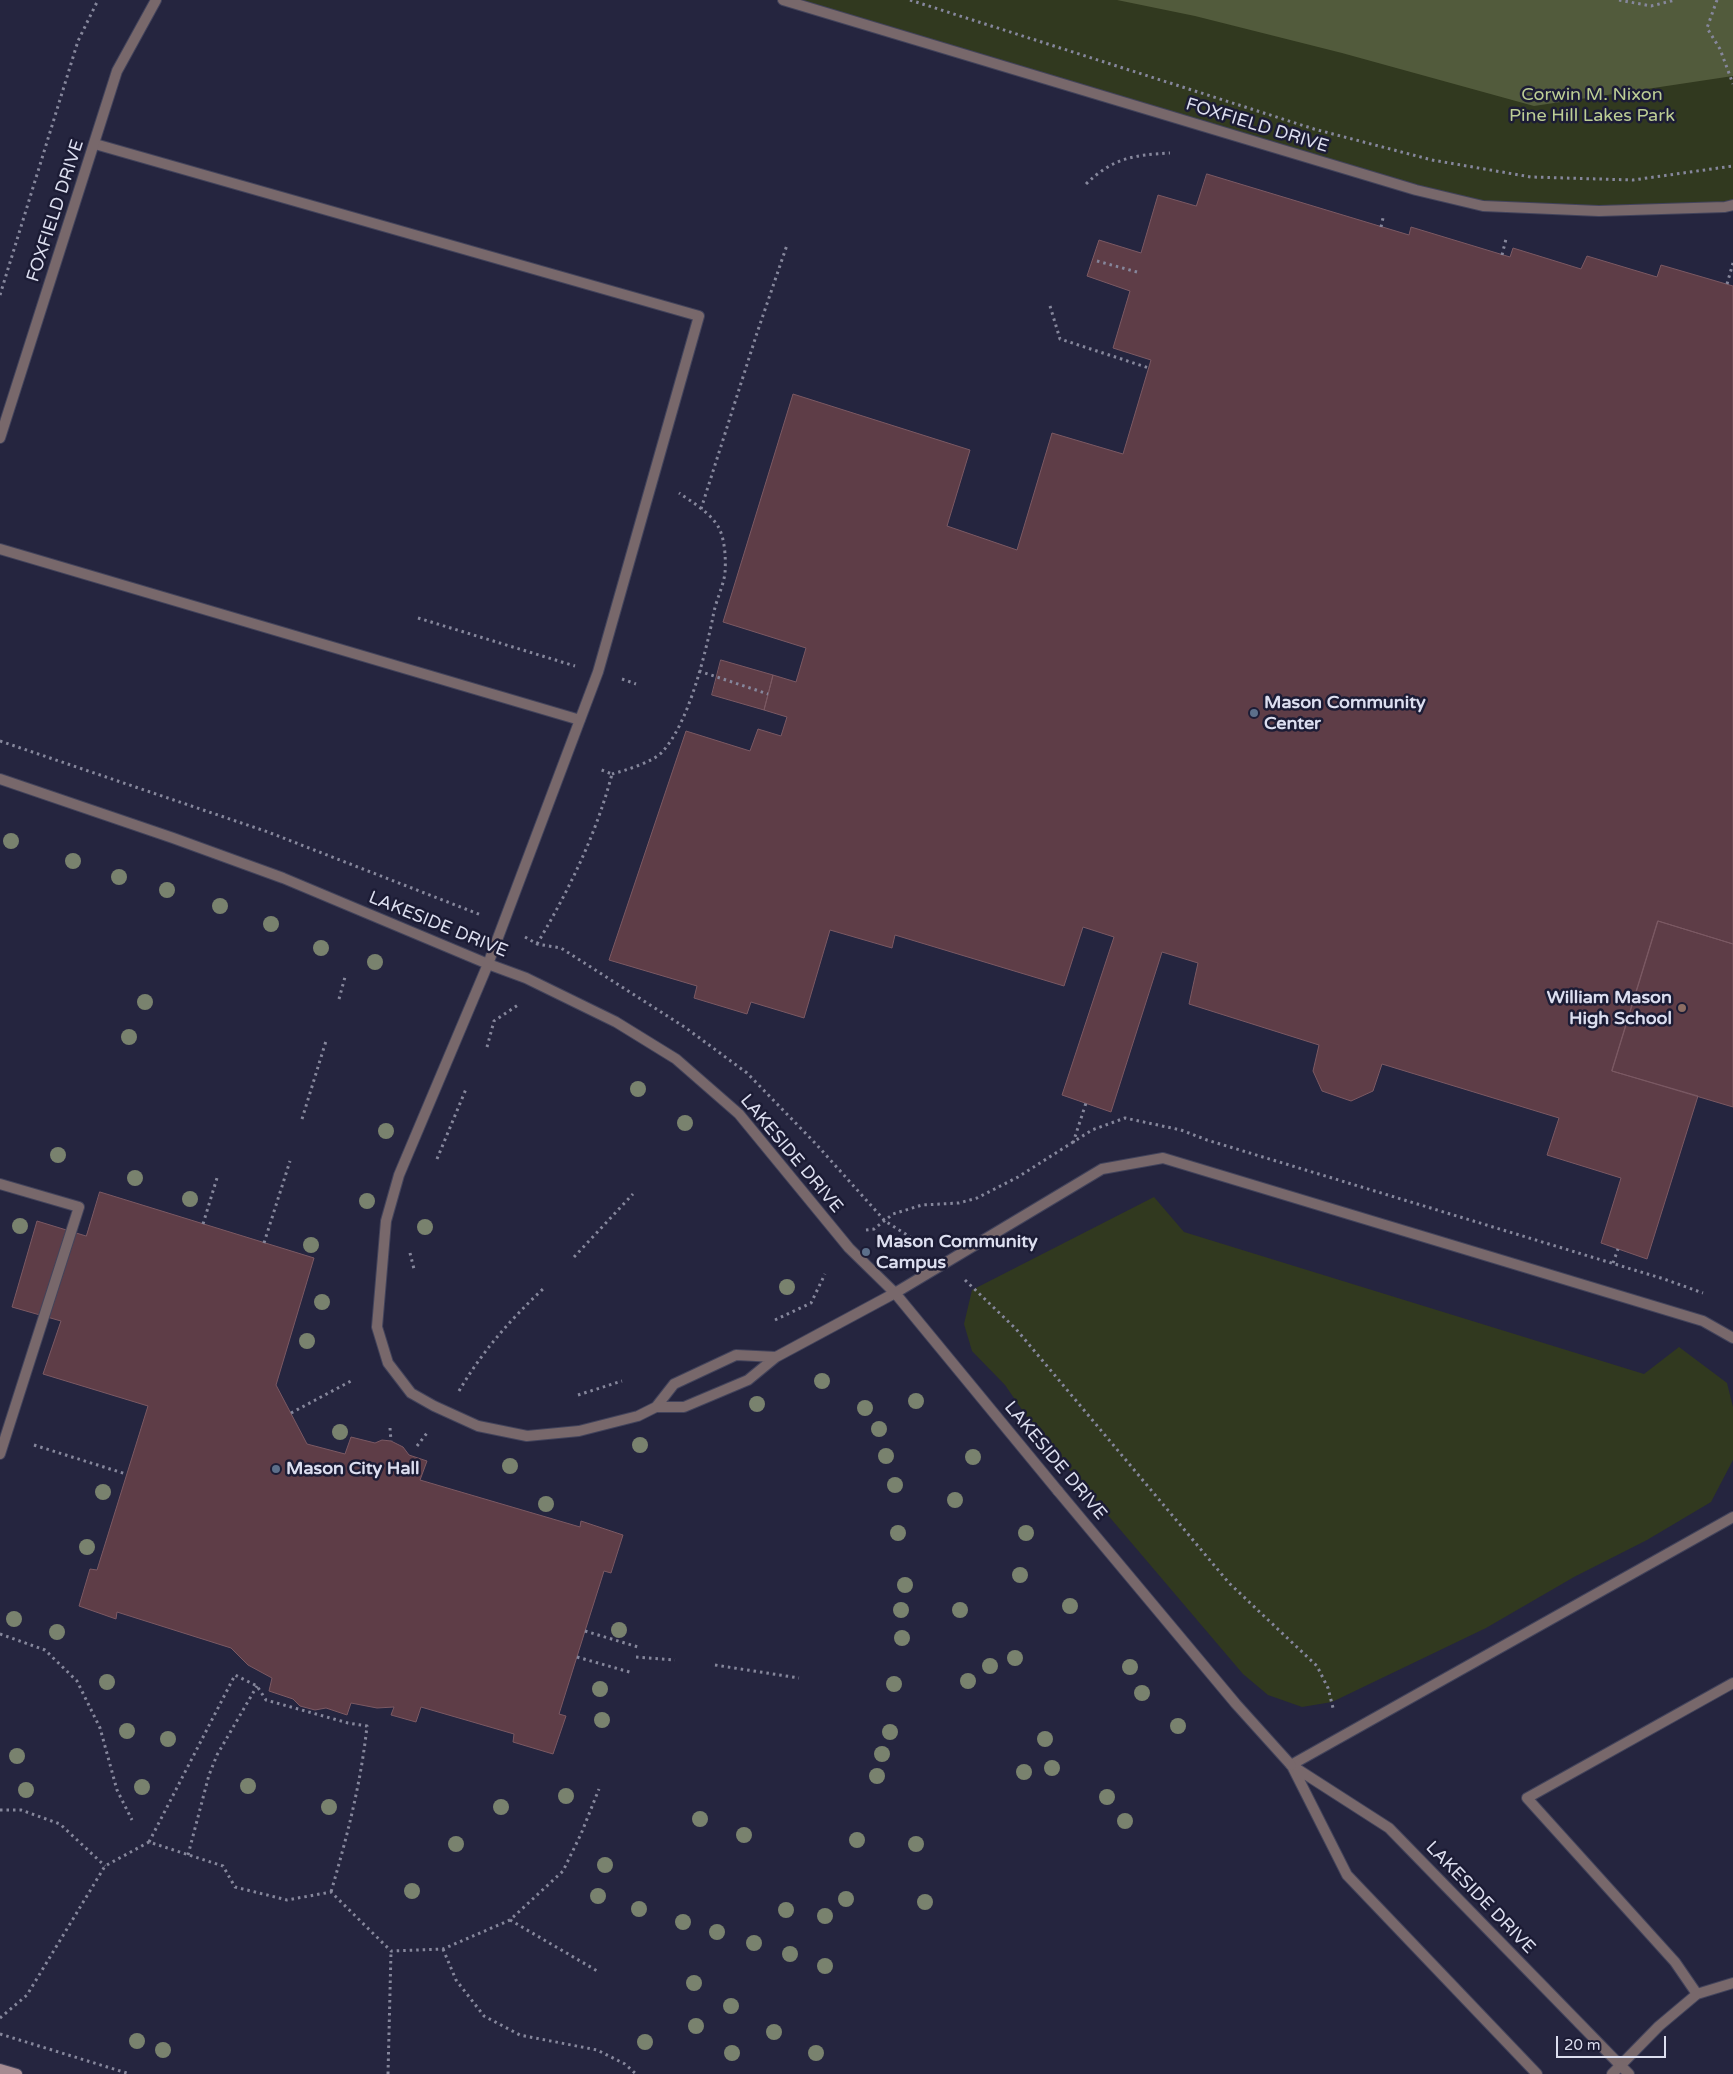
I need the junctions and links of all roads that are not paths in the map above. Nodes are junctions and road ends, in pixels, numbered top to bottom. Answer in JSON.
{"nodes":[{"id":1,"x":156,"y":0,"type":"edge"},
{"id":2,"x":783,"y":0,"type":"edge"},
{"id":3,"x":95,"y":144,"type":"junction"},
{"id":4,"x":1733,"y":205,"type":"edge"},
{"id":5,"x":0,"y":438,"type":"edge"},
{"id":6,"x":0,"y":549,"type":"edge"},
{"id":7,"x":580,"y":720,"type":"junction"},
{"id":8,"x":0,"y":779,"type":"edge"},
{"id":9,"x":488,"y":964,"type":"junction"},
{"id":10,"x":0,"y":1184,"type":"edge"},
{"id":11,"x":895,"y":1293,"type":"junction"},
{"id":12,"x":1733,"y":1338,"type":"edge"},
{"id":13,"x":776,"y":1357,"type":"junction"},
{"id":14,"x":656,"y":1407,"type":"junction"},
{"id":15,"x":0,"y":1454,"type":"edge"},
{"id":16,"x":1733,"y":1517,"type":"edge"},
{"id":17,"x":1733,"y":1683,"type":"edge"},
{"id":18,"x":1292,"y":1765,"type":"junction"},
{"id":19,"x":1733,"y":1983,"type":"edge"},
{"id":20,"x":1698,"y":1994,"type":"junction"},
{"id":21,"x":1620,"y":2065,"type":"junction"},
{"id":22,"x":0,"y":2069,"type":"edge"},
{"id":23,"x":17,"y":2074,"type":"edge"},
{"id":24,"x":1537,"y":2074,"type":"edge"},
{"id":25,"x":1612,"y":2074,"type":"edge"},
{"id":26,"x":1629,"y":2074,"type":"edge"}],
"edges":[{"from":1,"to":3,"type":"street","name":"FOXFIELD DRIVE"},
{"from":2,"to":4,"type":"street","name":"FOXFIELD DRIVE"},
{"from":3,"to":5,"type":"street","name":"FOXFIELD DRIVE"},
{"from":3,"to":7,"type":"street"},
{"from":6,"to":7,"type":"street"},
{"from":7,"to":9,"type":"street"},
{"from":8,"to":9,"type":"street","name":"LAKESIDE DRIVE"},
{"from":9,"to":11,"type":"street","name":"LAKESIDE DRIVE"},
{"from":9,"to":14,"type":"street"},
{"from":10,"to":15,"type":"street"},
{"from":11,"to":12,"type":"street"},
{"from":11,"to":13,"type":"street"},
{"from":11,"to":18,"type":"street","name":"LAKESIDE DRIVE"},
{"from":13,"to":14,"type":"street"},
{"from":13,"to":14,"type":"street"},
{"from":16,"to":18,"type":"street"},
{"from":17,"to":20,"type":"street"},
{"from":18,"to":21,"type":"street","name":"LAKESIDE DRIVE"},
{"from":18,"to":24,"type":"street","name":"LAKESIDE DRIVE"},
{"from":19,"to":20,"type":"street"},
{"from":20,"to":21,"type":"street"},
{"from":21,"to":25,"type":"street"},
{"from":21,"to":26,"type":"street","name":"LAKESIDE DRIVE"},
{"from":22,"to":23,"type":"main road"}]}
